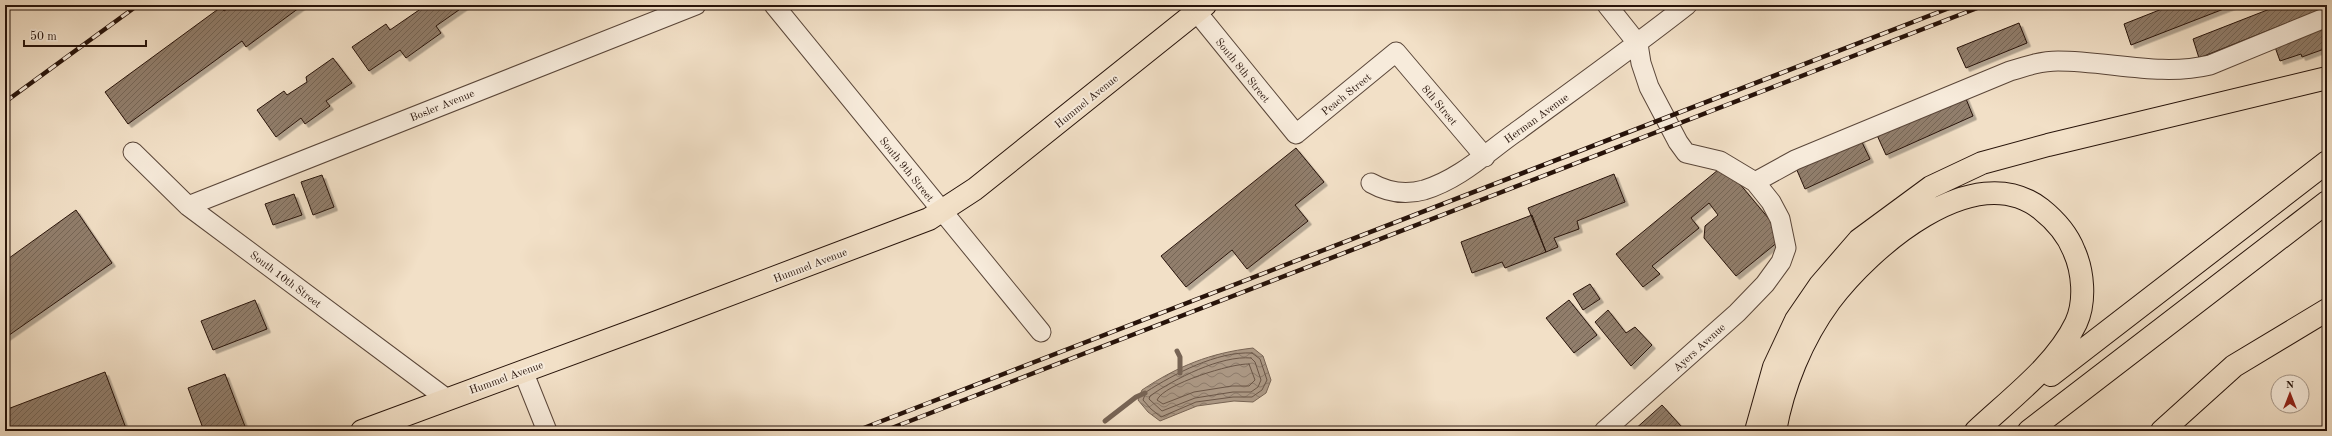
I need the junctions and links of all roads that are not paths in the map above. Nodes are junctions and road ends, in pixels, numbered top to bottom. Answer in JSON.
{"nodes":[{"id":1,"x":696,"y":5,"type":"edge"},
{"id":2,"x":774,"y":5,"type":"edge"},
{"id":3,"x":1607,"y":5,"type":"edge"},
{"id":4,"x":1687,"y":5,"type":"edge"},
{"id":5,"x":1198,"y":7,"type":"edge"},
{"id":6,"x":2327,"y":17,"type":"edge"},
{"id":7,"x":1638,"y":44,"type":"junction"},
{"id":8,"x":1396,"y":52,"type":"joint"},
{"id":9,"x":2327,"y":78,"type":"edge"},
{"id":10,"x":1296,"y":134,"type":"joint"},
{"id":11,"x":133,"y":152,"type":"dead end"},
{"id":12,"x":1484,"y":157,"type":"junction"},
{"id":13,"x":2327,"y":162,"type":"edge"},
{"id":14,"x":1755,"y":182,"type":"junction"},
{"id":15,"x":1371,"y":183,"type":"dead end"},
{"id":16,"x":2327,"y":202,"type":"edge"},
{"id":17,"x":188,"y":206,"type":"junction"},
{"id":18,"x":942,"y":212,"type":"junction"},
{"id":19,"x":2327,"y":310,"type":"edge"},
{"id":20,"x":1041,"y":332,"type":"dead end"},
{"id":21,"x":2144,"y":341,"type":"junction"},
{"id":22,"x":523,"y":371,"type":"junction"},
{"id":23,"x":447,"y":399,"type":"junction"},
{"id":24,"x":362,"y":431,"type":"edge"},
{"id":25,"x":547,"y":431,"type":"edge"},
{"id":26,"x":1604,"y":431,"type":"edge"},
{"id":27,"x":1756,"y":431,"type":"edge"},
{"id":28,"x":1775,"y":431,"type":"edge"},
{"id":29,"x":1978,"y":431,"type":"edge"},
{"id":30,"x":2029,"y":431,"type":"edge"},
{"id":31,"x":2050,"y":431,"type":"edge"},
{"id":32,"x":2162,"y":431,"type":"edge"}],
"edges":[{"from":1,"to":17,"type":"street","name":"Bosler Avenue"},
{"from":2,"to":18,"type":"street","name":"South 9th Street"},
{"from":3,"to":7,"type":"street"},
{"from":4,"to":7,"type":"street","name":"Herman Avenue"},
{"from":5,"to":10,"type":"street","name":"South 8th Street"},
{"from":5,"to":18,"type":"main road","name":"Hummel Avenue"},
{"from":6,"to":14,"type":"street"},
{"from":7,"to":12,"type":"street","name":"Herman Avenue"},
{"from":7,"to":14,"type":"street"},
{"from":8,"to":10,"type":"street","name":"Peach Street"},
{"from":8,"to":12,"type":"street","name":"8th Street"},
{"from":9,"to":27,"type":"main road"},
{"from":11,"to":17,"type":"street","name":"South 10th Street"},
{"from":12,"to":15,"type":"street","name":"Herman Avenue"},
{"from":13,"to":29,"type":"main road"},
{"from":14,"to":26,"type":"street","name":"Ayers Avenue"},
{"from":16,"to":21,"type":"main road"},
{"from":17,"to":23,"type":"street","name":"South 10th Street"},
{"from":18,"to":20,"type":"street","name":"South 9th Street"},
{"from":18,"to":22,"type":"main road","name":"Hummel Avenue"},
{"from":19,"to":32,"type":"main road"},
{"from":21,"to":30,"type":"main road"},
{"from":21,"to":31,"type":"main road"},
{"from":22,"to":23,"type":"main road","name":"Hummel Avenue"},
{"from":22,"to":25,"type":"street"},
{"from":23,"to":24,"type":"main road","name":"Hummel Avenue"},
{"from":28,"to":29,"type":"main road"}]}
